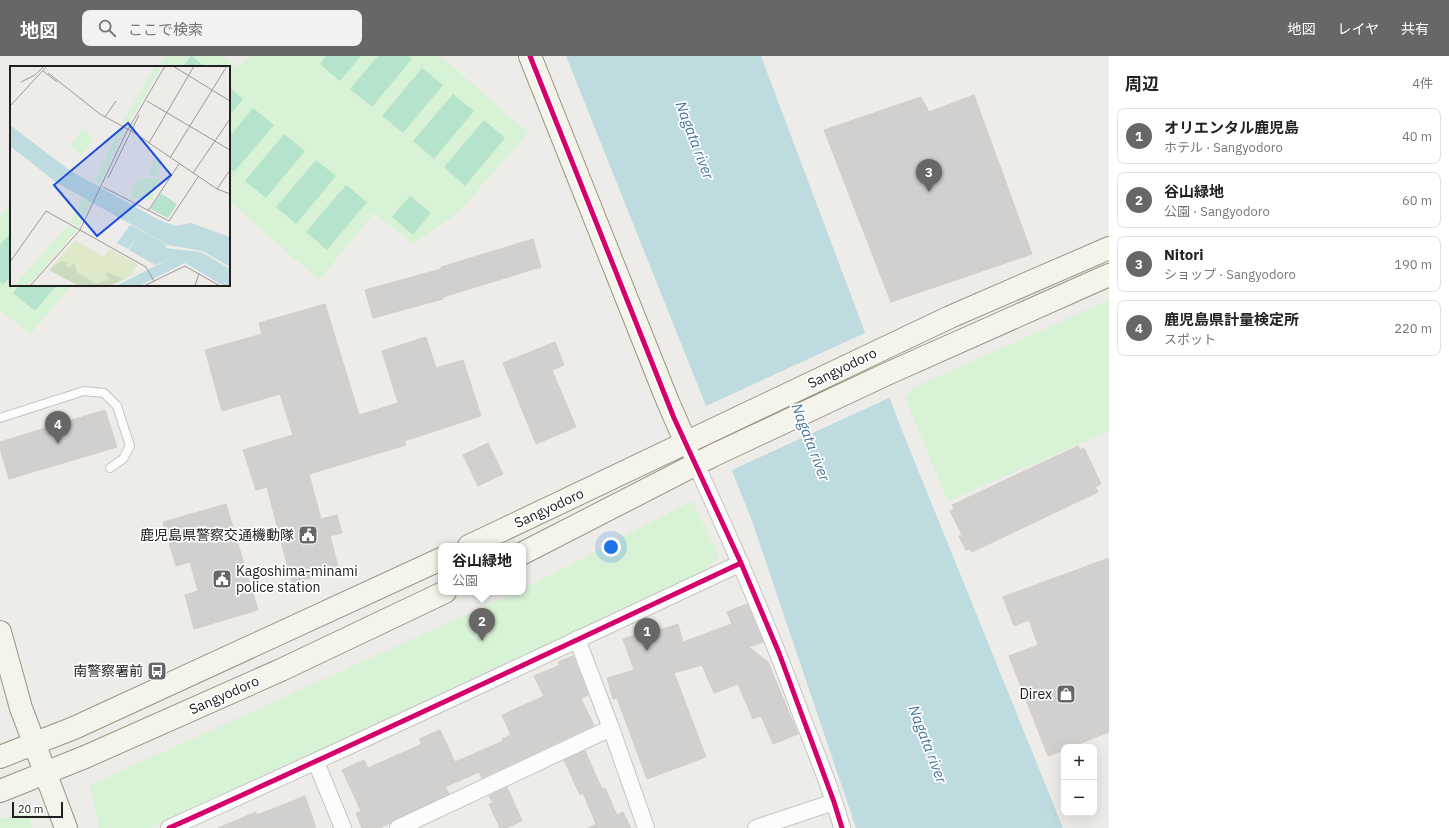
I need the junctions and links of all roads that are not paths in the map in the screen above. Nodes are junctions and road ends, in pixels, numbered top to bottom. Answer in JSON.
{"nodes":[{"id":1,"x":530,"y":56,"type":"edge"},
{"id":2,"x":1109,"y":248,"type":"edge"},
{"id":3,"x":1109,"y":275,"type":"edge"},
{"id":4,"x":0,"y":418,"type":"edge"},
{"id":5,"x":696,"y":439,"type":"junction"},
{"id":6,"x":704,"y":460,"type":"junction"},
{"id":7,"x":110,"y":468,"type":"dead end"},
{"id":8,"x":475,"y":543,"type":"edge"},
{"id":9,"x":526,"y":551,"type":"edge"},
{"id":10,"x":438,"y":560,"type":"edge"},
{"id":11,"x":741,"y":563,"type":"junction"},
{"id":12,"x":439,"y":595,"type":"edge"},
{"id":13,"x":0,"y":632,"type":"edge"},
{"id":14,"x":577,"y":639,"type":"junction"},
{"id":15,"x":611,"y":728,"type":"junction"},
{"id":16,"x":34,"y":743,"type":"junction"},
{"id":17,"x":0,"y":757,"type":"edge"},
{"id":18,"x":316,"y":762,"type":"junction"},
{"id":19,"x":46,"y":773,"type":"junction"},
{"id":20,"x":0,"y":791,"type":"edge"},
{"id":21,"x":834,"y":802,"type":"junction"},
{"id":22,"x":66,"y":828,"type":"edge"},
{"id":23,"x":169,"y":828,"type":"edge"},
{"id":24,"x":343,"y":828,"type":"edge"},
{"id":25,"x":398,"y":828,"type":"edge"},
{"id":26,"x":646,"y":828,"type":"edge"},
{"id":27,"x":756,"y":828,"type":"edge"},
{"id":28,"x":842,"y":828,"type":"edge"}],
"edges":[{"from":1,"to":5,"type":"main road"},
{"from":2,"to":5,"type":"main road","name":"Sangyodoro"},
{"from":3,"to":6,"type":"main road","name":"Sangyodoro"},
{"from":4,"to":7,"type":"lane"},
{"from":5,"to":6,"type":"street"},
{"from":5,"to":8,"type":"main road","name":"Sangyodoro"},
{"from":6,"to":9,"type":"main road","name":"Sangyodoro"},
{"from":6,"to":11,"type":"street"},
{"from":10,"to":16,"type":"main road"},
{"from":11,"to":14,"type":"street"},
{"from":11,"to":21,"type":"street"},
{"from":12,"to":19,"type":"main road","name":"Sangyodoro"},
{"from":13,"to":16,"type":"main road"},
{"from":14,"to":15,"type":"street"},
{"from":14,"to":18,"type":"street"},
{"from":15,"to":25,"type":"street"},
{"from":15,"to":26,"type":"street"},
{"from":16,"to":17,"type":"main road"},
{"from":16,"to":19,"type":"main road"},
{"from":18,"to":23,"type":"street"},
{"from":18,"to":24,"type":"street"},
{"from":19,"to":20,"type":"main road","name":"Sangyodoro"},
{"from":19,"to":22,"type":"main road"},
{"from":21,"to":27,"type":"street"},
{"from":21,"to":28,"type":"street"}]}
